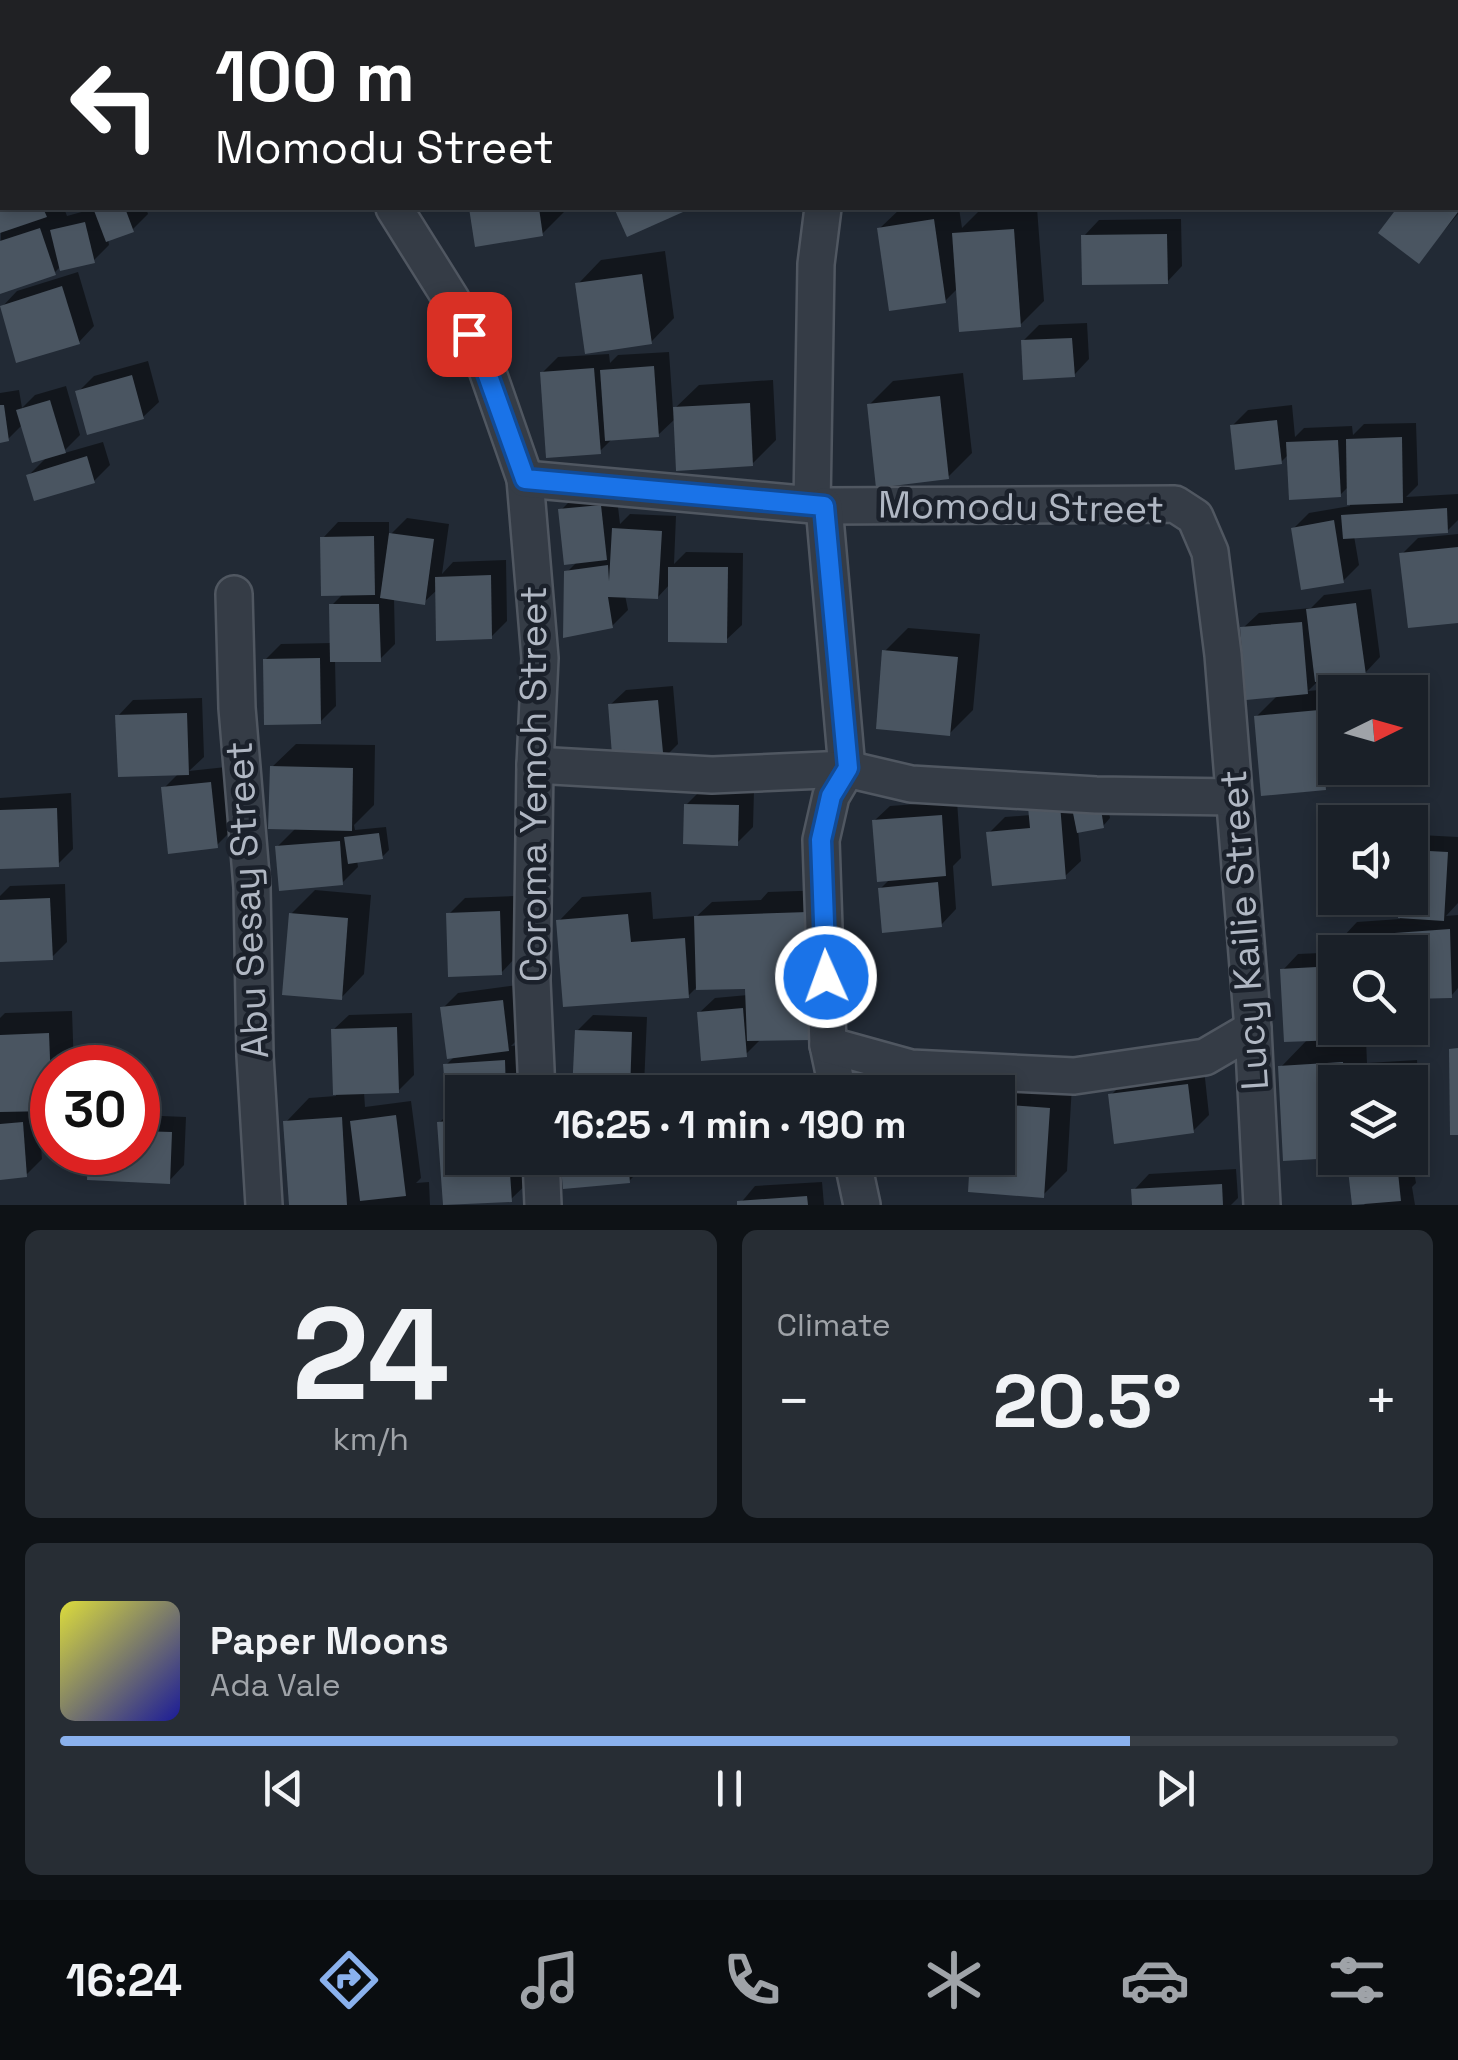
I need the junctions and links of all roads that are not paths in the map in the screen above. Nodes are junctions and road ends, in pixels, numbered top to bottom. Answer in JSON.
{"nodes":[{"id":1,"x":395,"y":210,"type":"edge"},
{"id":2,"x":823,"y":210,"type":"edge"},
{"id":3,"x":525,"y":479,"type":"junction"},
{"id":4,"x":818,"y":506,"type":"junction"},
{"id":5,"x":234,"y":594,"type":"dead end"},
{"id":6,"x":1224,"y":655,"type":"joint"},
{"id":7,"x":534,"y":765,"type":"junction"},
{"id":8,"x":848,"y":768,"type":"junction"},
{"id":9,"x":1234,"y":797,"type":"junction"},
{"id":10,"x":1254,"y":1029,"type":"junction"},
{"id":11,"x":828,"y":1045,"type":"junction"},
{"id":12,"x":537,"y":1075,"type":"edge"},
{"id":13,"x":834,"y":1075,"type":"edge"},
{"id":14,"x":542,"y":1175,"type":"edge"},
{"id":15,"x":856,"y":1175,"type":"edge"},
{"id":16,"x":264,"y":1205,"type":"edge"},
{"id":17,"x":543,"y":1205,"type":"edge"},
{"id":18,"x":862,"y":1205,"type":"edge"},
{"id":19,"x":1262,"y":1205,"type":"edge"}],
"edges":[{"from":1,"to":3,"type":"street","name":"Coroma Yemoh Street"},
{"from":2,"to":4,"type":"street"},
{"from":3,"to":4,"type":"street","name":"Momodu Street"},
{"from":3,"to":7,"type":"street","name":"Coroma Yemoh Street"},
{"from":4,"to":6,"type":"street","name":"Momodu Street"},
{"from":4,"to":8,"type":"street"},
{"from":5,"to":16,"type":"street","name":"Abu Sesay Street"},
{"from":6,"to":9,"type":"street","name":"Lucy Kailie Street"},
{"from":7,"to":8,"type":"street"},
{"from":7,"to":12,"type":"street","name":"Coroma Yemoh Street"},
{"from":8,"to":9,"type":"street"},
{"from":8,"to":11,"type":"street"},
{"from":9,"to":10,"type":"street","name":"Lucy Kailie Street"},
{"from":10,"to":11,"type":"street"},
{"from":10,"to":19,"type":"street","name":"Lucy Kailie Street"},
{"from":11,"to":13,"type":"street"},
{"from":14,"to":17,"type":"street"},
{"from":15,"to":18,"type":"street"}]}
